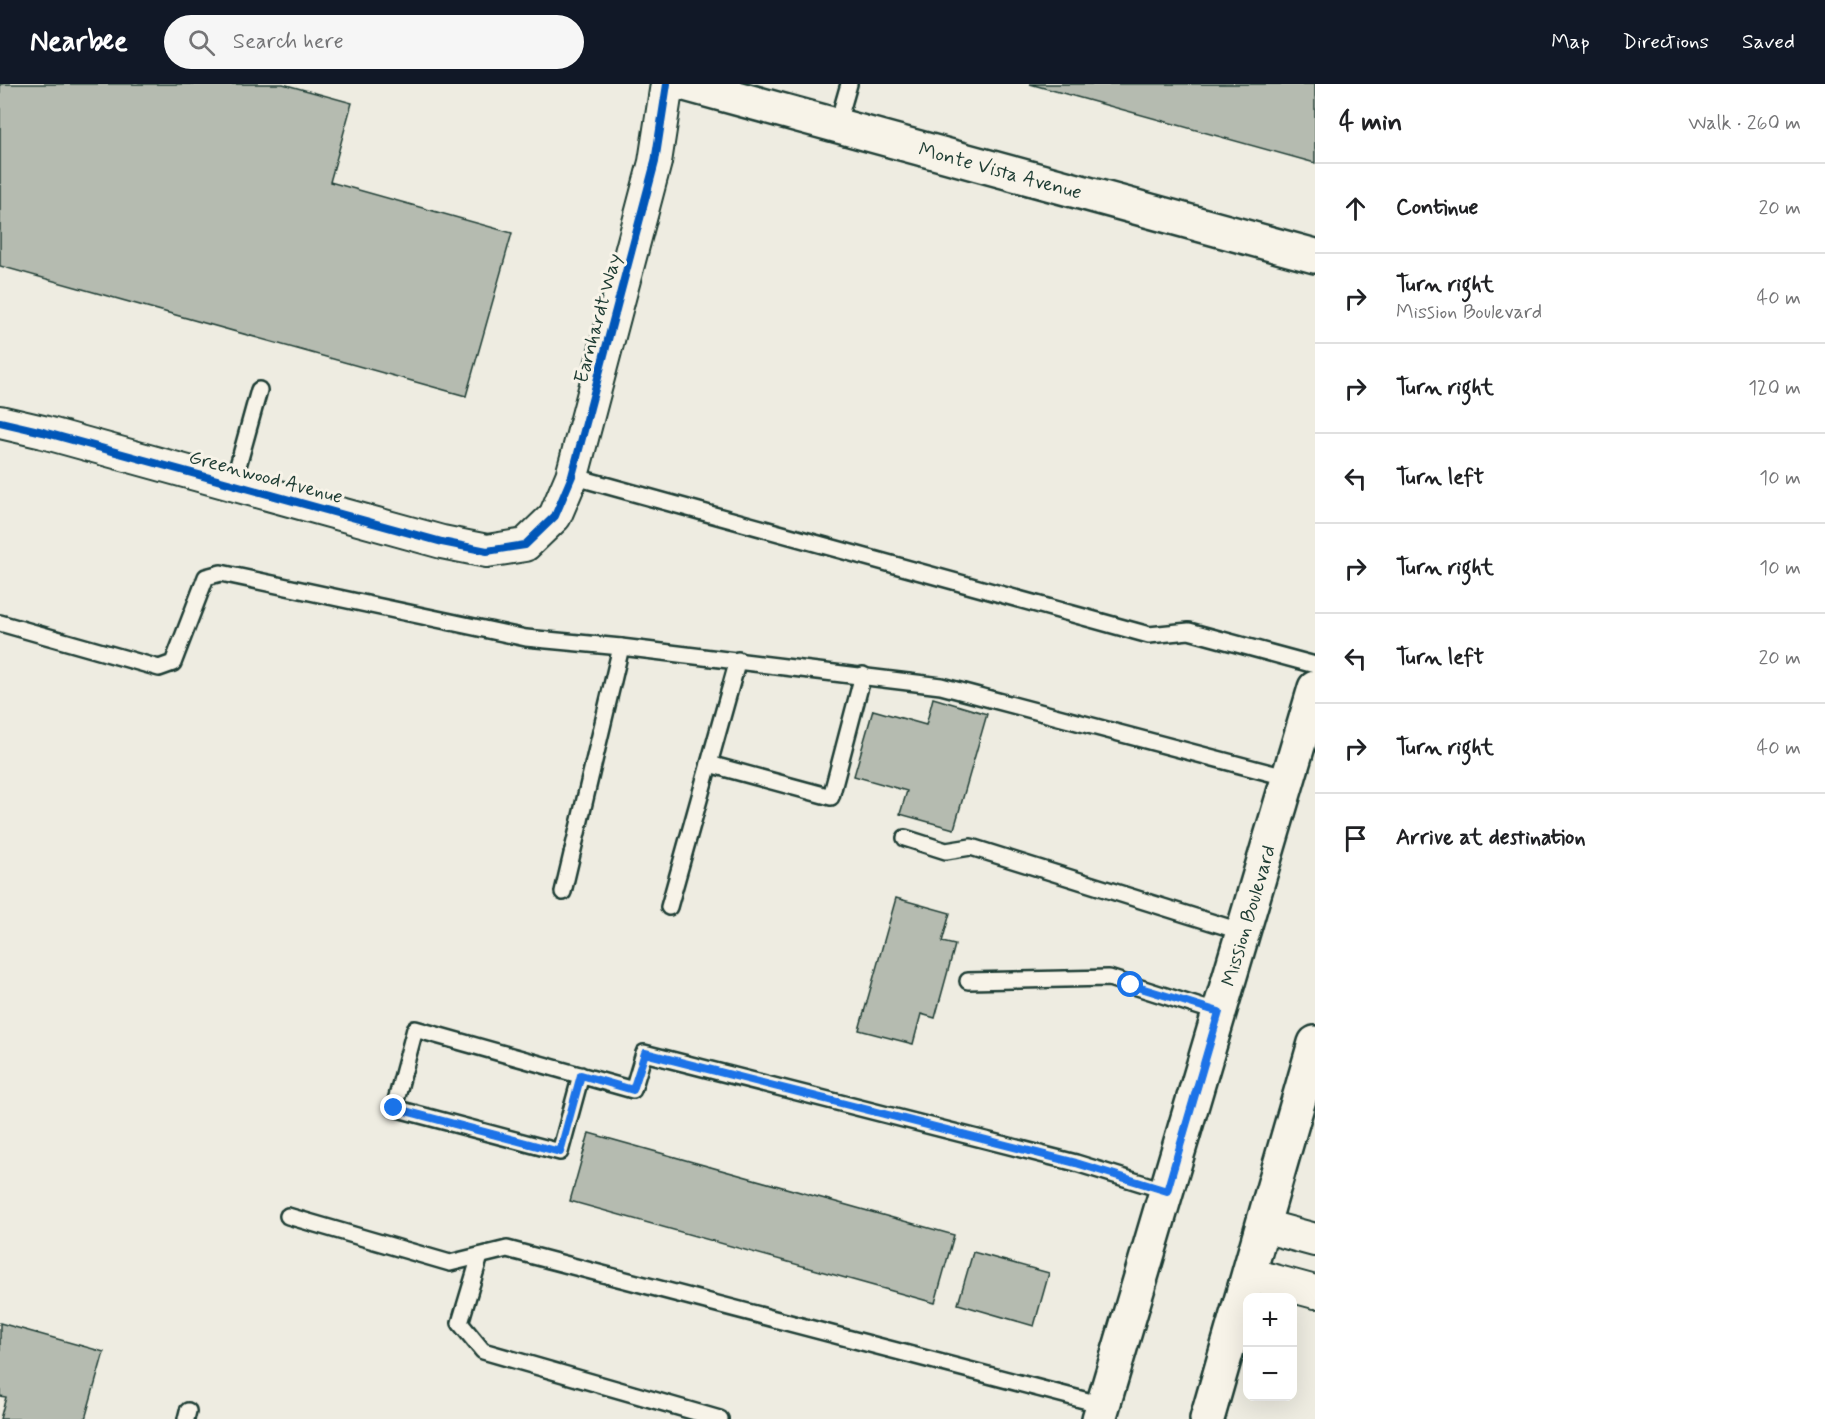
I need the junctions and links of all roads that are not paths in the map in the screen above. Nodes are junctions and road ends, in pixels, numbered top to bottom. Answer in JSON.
{"nodes":[{"id":1,"x":667,"y":84,"type":"edge"},
{"id":2,"x":685,"y":84,"type":"edge"},
{"id":3,"x":849,"y":84,"type":"edge"},
{"id":4,"x":837,"y":126,"type":"junction"},
{"id":5,"x":1315,"y":255,"type":"edge"},
{"id":6,"x":259,"y":390,"type":"dead end"},
{"id":7,"x":0,"y":422,"type":"edge"},
{"id":8,"x":572,"y":476,"type":"junction"},
{"id":9,"x":233,"y":484,"type":"junction"},
{"id":10,"x":525,"y":546,"type":"joint"},
{"id":11,"x":0,"y":623,"type":"edge"},
{"id":12,"x":621,"y":647,"type":"junction"},
{"id":13,"x":738,"y":660,"type":"junction"},
{"id":14,"x":1315,"y":665,"type":"edge"},
{"id":15,"x":863,"y":675,"type":"junction"},
{"id":16,"x":1315,"y":688,"type":"edge"},
{"id":17,"x":709,"y":764,"type":"junction"},
{"id":18,"x":1288,"y":778,"type":"junction"},
{"id":19,"x":905,"y":838,"type":"dead end"},
{"id":20,"x":563,"y":892,"type":"dead end"},
{"id":21,"x":669,"y":907,"type":"dead end"},
{"id":22,"x":1243,"y":932,"type":"junction"},
{"id":23,"x":968,"y":981,"type":"dead end"},
{"id":24,"x":1219,"y":1012,"type":"junction"},
{"id":25,"x":1315,"y":1043,"type":"edge"},
{"id":26,"x":581,"y":1075,"type":"junction"},
{"id":27,"x":1167,"y":1191,"type":"junction"},
{"id":28,"x":288,"y":1216,"type":"dead end"},
{"id":29,"x":1263,"y":1226,"type":"junction"},
{"id":30,"x":1315,"y":1240,"type":"edge"},
{"id":31,"x":480,"y":1256,"type":"junction"},
{"id":32,"x":1249,"y":1274,"type":"junction"},
{"id":33,"x":1315,"y":1292,"type":"edge"},
{"id":34,"x":1101,"y":1412,"type":"edge"},
{"id":35,"x":720,"y":1419,"type":"edge"},
{"id":36,"x":1206,"y":1419,"type":"edge"}],
"edges":[{"from":1,"to":8,"type":"street","name":"Earnhardt Way"},
{"from":2,"to":4,"type":"main road","name":"Monte Vista Avenue"},
{"from":3,"to":4,"type":"lane"},
{"from":4,"to":5,"type":"main road","name":"Monte Vista Avenue"},
{"from":6,"to":9,"type":"lane"},
{"from":7,"to":9,"type":"street","name":"Greenwood Avenue"},
{"from":8,"to":10,"type":"street","name":"Earnhardt Way"},
{"from":8,"to":14,"type":"lane"},
{"from":9,"to":10,"type":"street","name":"Greenwood Avenue"},
{"from":11,"to":12,"type":"lane"},
{"from":12,"to":13,"type":"lane"},
{"from":12,"to":20,"type":"lane"},
{"from":13,"to":15,"type":"lane"},
{"from":13,"to":17,"type":"lane"},
{"from":15,"to":17,"type":"lane"},
{"from":15,"to":18,"type":"lane"},
{"from":16,"to":18,"type":"main road","name":"Mission Boulevard"},
{"from":17,"to":21,"type":"lane"},
{"from":18,"to":22,"type":"main road","name":"Mission Boulevard"},
{"from":19,"to":22,"type":"lane"},
{"from":22,"to":24,"type":"main road","name":"Mission Boulevard"},
{"from":23,"to":24,"type":"lane"},
{"from":24,"to":27,"type":"main road","name":"Mission Boulevard"},
{"from":25,"to":29,"type":"main road"},
{"from":26,"to":26,"type":"lane"},
{"from":26,"to":27,"type":"lane"},
{"from":27,"to":34,"type":"main road","name":"Mission Boulevard"},
{"from":28,"to":31,"type":"lane"},
{"from":29,"to":30,"type":"street"},
{"from":29,"to":32,"type":"main road"},
{"from":31,"to":34,"type":"lane"},
{"from":31,"to":35,"type":"lane"},
{"from":32,"to":33,"type":"street"},
{"from":32,"to":36,"type":"main road"}]}
